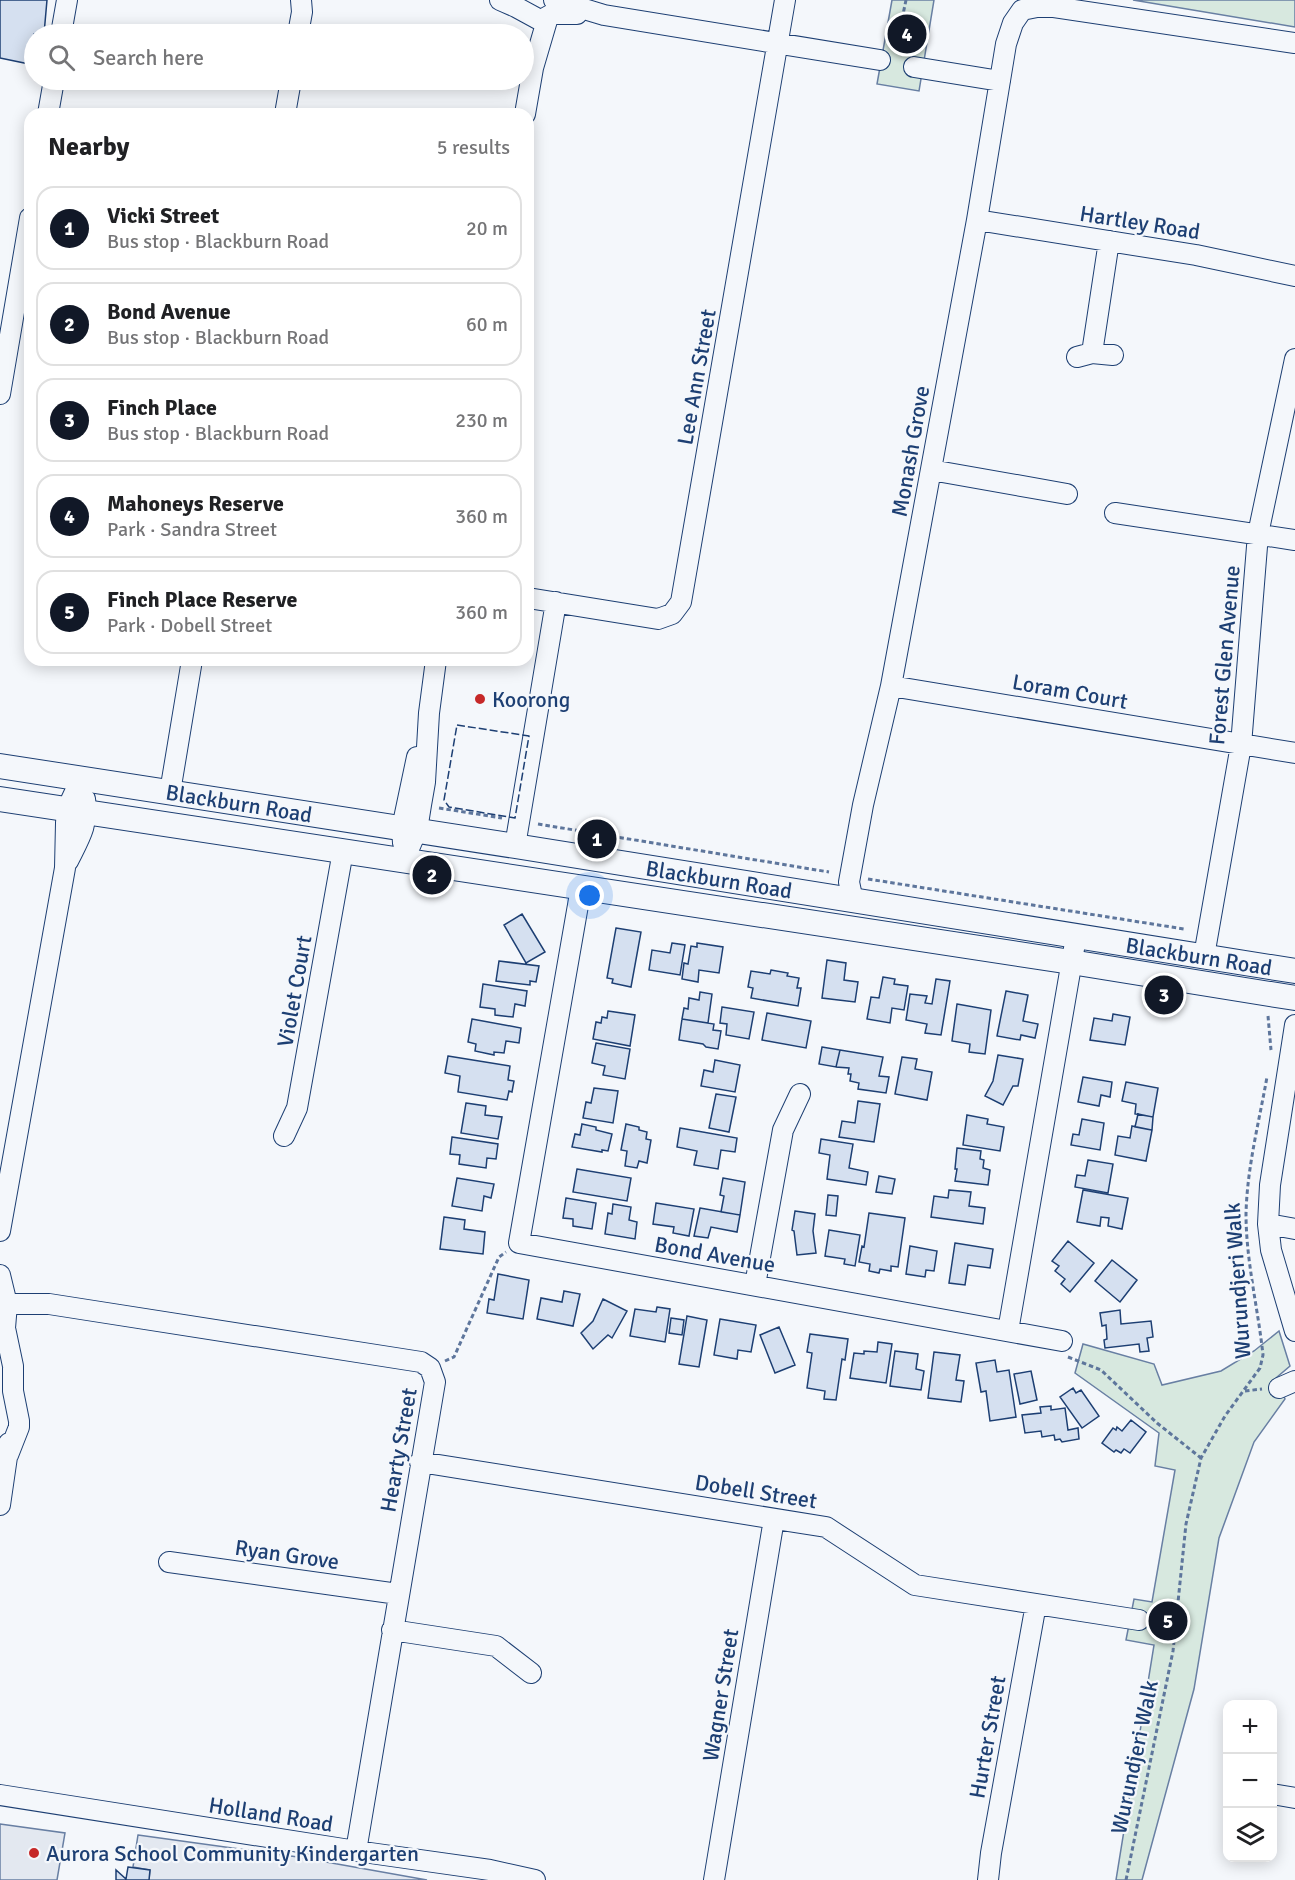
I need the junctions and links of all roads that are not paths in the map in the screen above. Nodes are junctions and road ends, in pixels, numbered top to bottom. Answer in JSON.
{"nodes":[{"id":1,"x":67,"y":0,"type":"edge"},
{"id":2,"x":500,"y":0,"type":"edge"},
{"id":3,"x":785,"y":0,"type":"edge"},
{"id":4,"x":304,"y":4,"type":"edge"},
{"id":5,"x":542,"y":9,"type":"edge"},
{"id":6,"x":63,"y":24,"type":"edge"},
{"id":7,"x":300,"y":24,"type":"edge"},
{"id":8,"x":778,"y":43,"type":"junction"},
{"id":9,"x":1295,"y":43,"type":"edge"},
{"id":10,"x":885,"y":56,"type":"road end"},
{"id":11,"x":534,"y":61,"type":"edge"},
{"id":12,"x":914,"y":67,"type":"dead end"},
{"id":13,"x":1000,"y":81,"type":"junction"},
{"id":14,"x":52,"y":90,"type":"edge"},
{"id":15,"x":289,"y":90,"type":"edge"},
{"id":16,"x":529,"y":90,"type":"edge"},
{"id":17,"x":49,"y":108,"type":"edge"},
{"id":18,"x":286,"y":108,"type":"edge"},
{"id":19,"x":526,"y":108,"type":"edge"},
{"id":20,"x":977,"y":220,"type":"junction"},
{"id":21,"x":1109,"y":242,"type":"junction"},
{"id":22,"x":24,"y":253,"type":"edge"},
{"id":23,"x":1295,"y":276,"type":"edge"},
{"id":24,"x":1113,"y":355,"type":"dead end"},
{"id":25,"x":1295,"y":359,"type":"edge"},
{"id":26,"x":0,"y":394,"type":"edge"},
{"id":27,"x":931,"y":470,"type":"junction"},
{"id":28,"x":1067,"y":494,"type":"dead end"},
{"id":29,"x":1115,"y":513,"type":"dead end"},
{"id":30,"x":1258,"y":534,"type":"junction"},
{"id":31,"x":1295,"y":540,"type":"edge"},
{"id":32,"x":534,"y":599,"type":"edge"},
{"id":33,"x":556,"y":602,"type":"junction"},
{"id":34,"x":191,"y":666,"type":"edge"},
{"id":35,"x":435,"y":666,"type":"edge"},
{"id":36,"x":891,"y":686,"type":"junction"},
{"id":37,"x":1241,"y":745,"type":"junction"},
{"id":38,"x":1295,"y":753,"type":"edge"},
{"id":39,"x":0,"y":766,"type":"edge"},
{"id":40,"x":81,"y":778,"type":"junction"},
{"id":41,"x":170,"y":792,"type":"junction"},
{"id":42,"x":0,"y":799,"type":"edge"},
{"id":43,"x":77,"y":811,"type":"junction"},
{"id":44,"x":410,"y":829,"type":"junction"},
{"id":45,"x":515,"y":846,"type":"junction"},
{"id":46,"x":343,"y":852,"type":"junction"},
{"id":47,"x":404,"y":860,"type":"junction"},
{"id":48,"x":581,"y":888,"type":"junction"},
{"id":49,"x":854,"y":901,"type":"junction"},
{"id":50,"x":1076,"y":936,"type":"junction"},
{"id":51,"x":1204,"y":956,"type":"junction"},
{"id":52,"x":1071,"y":962,"type":"junction"},
{"id":53,"x":1295,"y":971,"type":"edge"},
{"id":54,"x":1295,"y":998,"type":"edge"},
{"id":55,"x":1295,"y":1025,"type":"edge"},
{"id":56,"x":800,"y":1094,"type":"dead end"},
{"id":57,"x":284,"y":1136,"type":"dead end"},
{"id":58,"x":1268,"y":1224,"type":"junction"},
{"id":59,"x":1295,"y":1229,"type":"edge"},
{"id":60,"x":0,"y":1231,"type":"edge"},
{"id":61,"x":755,"y":1286,"type":"junction"},
{"id":62,"x":2,"y":1294,"type":"edge"},
{"id":63,"x":1008,"y":1331,"type":"junction"},
{"id":64,"x":1295,"y":1331,"type":"edge"},
{"id":65,"x":1062,"y":1341,"type":"road end"},
{"id":66,"x":0,"y":1357,"type":"edge"},
{"id":67,"x":4,"y":1393,"type":"edge"},
{"id":68,"x":420,"y":1462,"type":"junction"},
{"id":69,"x":0,"y":1505,"type":"edge"},
{"id":70,"x":774,"y":1519,"type":"junction"},
{"id":71,"x":169,"y":1562,"type":"dead end"},
{"id":72,"x":398,"y":1594,"type":"junction"},
{"id":73,"x":1036,"y":1604,"type":"junction"},
{"id":74,"x":1139,"y":1620,"type":"road end"},
{"id":75,"x":392,"y":1630,"type":"junction"},
{"id":76,"x":531,"y":1673,"type":"dead end"},
{"id":77,"x":1277,"y":1795,"type":"edge"},
{"id":78,"x":1295,"y":1798,"type":"edge"},
{"id":79,"x":1,"y":1801,"type":"edge"},
{"id":80,"x":356,"y":1851,"type":"junction"},
{"id":81,"x":535,"y":1880,"type":"edge"},
{"id":82,"x":714,"y":1880,"type":"edge"},
{"id":83,"x":987,"y":1880,"type":"edge"}],
"edges":[{"from":1,"to":6,"type":"street"},
{"from":2,"to":5,"type":"street"},
{"from":3,"to":8,"type":"street","name":"Lee Ann Street"},
{"from":4,"to":7,"type":"street"},
{"from":5,"to":8,"type":"street"},
{"from":5,"to":11,"type":"street"},
{"from":8,"to":10,"type":"street"},
{"from":8,"to":33,"type":"street","name":"Lee Ann Street"},
{"from":9,"to":13,"type":"street","name":"Monash Grove"},
{"from":12,"to":13,"type":"street"},
{"from":13,"to":20,"type":"street","name":"Monash Grove"},
{"from":14,"to":17,"type":"street"},
{"from":15,"to":18,"type":"street"},
{"from":16,"to":19,"type":"street"},
{"from":20,"to":21,"type":"street","name":"Hartley Road"},
{"from":20,"to":27,"type":"street","name":"Monash Grove"},
{"from":21,"to":23,"type":"street","name":"Hartley Road"},
{"from":21,"to":24,"type":"street"},
{"from":22,"to":26,"type":"street"},
{"from":25,"to":30,"type":"street","name":"Forest Glen Avenue"},
{"from":27,"to":28,"type":"street"},
{"from":27,"to":36,"type":"street","name":"Monash Grove"},
{"from":29,"to":30,"type":"street"},
{"from":30,"to":31,"type":"street"},
{"from":30,"to":37,"type":"street","name":"Forest Glen Avenue"},
{"from":32,"to":33,"type":"street","name":"Lee Ann Street"},
{"from":33,"to":45,"type":"street"},
{"from":34,"to":41,"type":"street"},
{"from":35,"to":44,"type":"street"},
{"from":36,"to":37,"type":"street","name":"Loram Court"},
{"from":36,"to":49,"type":"street","name":"Monash Grove"},
{"from":37,"to":38,"type":"street","name":"Loram Court"},
{"from":37,"to":51,"type":"street","name":"Forest Glen Avenue"},
{"from":39,"to":40,"type":"main road","name":"Blackburn Road"},
{"from":40,"to":41,"type":"main road","name":"Blackburn Road"},
{"from":40,"to":43,"type":"street"},
{"from":41,"to":44,"type":"main road","name":"Blackburn Road"},
{"from":42,"to":43,"type":"main road","name":"Blackburn Road"},
{"from":43,"to":46,"type":"main road","name":"Blackburn Road"},
{"from":43,"to":60,"type":"street"},
{"from":44,"to":45,"type":"main road","name":"Blackburn Road"},
{"from":44,"to":47,"type":"street"},
{"from":45,"to":49,"type":"main road","name":"Blackburn Road"},
{"from":46,"to":47,"type":"main road","name":"Blackburn Road"},
{"from":46,"to":57,"type":"street","name":"Violet Court"},
{"from":47,"to":48,"type":"main road","name":"Blackburn Road"},
{"from":48,"to":52,"type":"main road","name":"Blackburn Road"},
{"from":48,"to":61,"type":"street","name":"Bond Avenue"},
{"from":49,"to":50,"type":"main road","name":"Blackburn Road"},
{"from":50,"to":51,"type":"main road","name":"Blackburn Road"},
{"from":50,"to":52,"type":"street"},
{"from":51,"to":53,"type":"main road","name":"Blackburn Road"},
{"from":52,"to":54,"type":"main road","name":"Blackburn Road"},
{"from":52,"to":63,"type":"street"},
{"from":55,"to":58,"type":"street"},
{"from":56,"to":61,"type":"street"},
{"from":58,"to":59,"type":"street"},
{"from":58,"to":64,"type":"street"},
{"from":61,"to":63,"type":"street","name":"Bond Avenue"},
{"from":62,"to":67,"type":"street"},
{"from":62,"to":68,"type":"street","name":"Hearty Street"},
{"from":63,"to":65,"type":"street","name":"Bond Avenue"},
{"from":66,"to":67,"type":"street"},
{"from":67,"to":69,"type":"street"},
{"from":68,"to":70,"type":"street","name":"Dobell Street"},
{"from":68,"to":72,"type":"street","name":"Hearty Street"},
{"from":70,"to":73,"type":"street","name":"Dobell Street"},
{"from":70,"to":82,"type":"street","name":"Wagner Street"},
{"from":71,"to":72,"type":"street","name":"Ryan Grove"},
{"from":72,"to":75,"type":"street","name":"Hearty Street"},
{"from":73,"to":74,"type":"street","name":"Dobell Street"},
{"from":73,"to":83,"type":"street","name":"Hurter Street"},
{"from":75,"to":76,"type":"street"},
{"from":75,"to":80,"type":"street","name":"Hearty Street"},
{"from":77,"to":78,"type":"street"},
{"from":79,"to":80,"type":"street","name":"Holland Road"},
{"from":80,"to":81,"type":"street","name":"Holland Road"}]}
